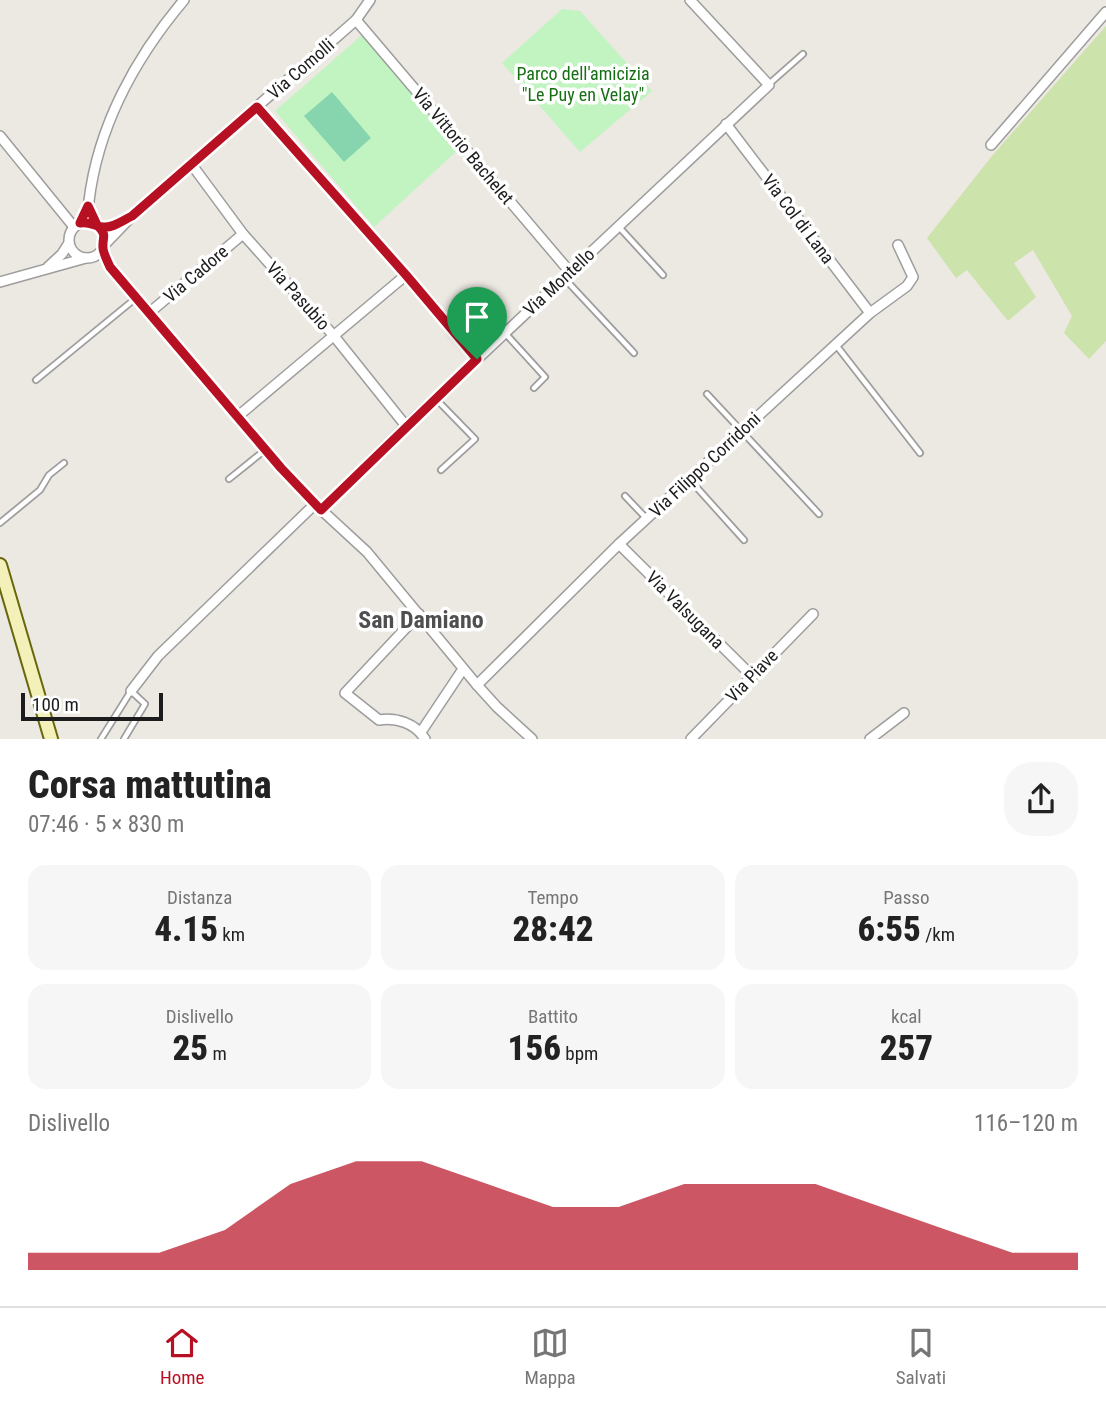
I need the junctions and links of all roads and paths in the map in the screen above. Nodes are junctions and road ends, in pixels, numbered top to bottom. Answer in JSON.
{"nodes":[{"id":1,"x":184,"y":0,"type":"edge"},
{"id":2,"x":370,"y":0,"type":"edge"},
{"id":3,"x":690,"y":0,"type":"edge"},
{"id":4,"x":1106,"y":12,"type":"edge"},
{"id":5,"x":356,"y":20,"type":"junction"},
{"id":6,"x":803,"y":54,"type":"dead end"},
{"id":7,"x":769,"y":85,"type":"junction"},
{"id":8,"x":257,"y":107,"type":"junction"},
{"id":9,"x":726,"y":124,"type":"junction"},
{"id":10,"x":0,"y":136,"type":"edge"},
{"id":11,"x":991,"y":145,"type":"dead end"},
{"id":12,"x":192,"y":165,"type":"junction"},
{"id":13,"x":88,"y":206,"type":"junction"},
{"id":14,"x":132,"y":216,"type":"junction"},
{"id":15,"x":77,"y":225,"type":"junction"},
{"id":16,"x":99,"y":226,"type":"junction"},
{"id":17,"x":618,"y":226,"type":"junction"},
{"id":18,"x":243,"y":234,"type":"junction"},
{"id":19,"x":69,"y":243,"type":"junction"},
{"id":20,"x":898,"y":245,"type":"dead end"},
{"id":21,"x":103,"y":247,"type":"junction"},
{"id":22,"x":88,"y":257,"type":"junction"},
{"id":23,"x":110,"y":267,"type":"junction"},
{"id":24,"x":47,"y":268,"type":"junction"},
{"id":25,"x":406,"y":275,"type":"junction"},
{"id":26,"x":567,"y":275,"type":"junction"},
{"id":27,"x":663,"y":275,"type":"dead end"},
{"id":28,"x":0,"y":282,"type":"edge"},
{"id":29,"x":136,"y":298,"type":"junction"},
{"id":30,"x":149,"y":313,"type":"junction"},
{"id":31,"x":870,"y":313,"type":"junction"},
{"id":32,"x":505,"y":333,"type":"junction"},
{"id":33,"x":334,"y":336,"type":"junction"},
{"id":34,"x":836,"y":345,"type":"junction"},
{"id":35,"x":634,"y":353,"type":"dead end"},
{"id":36,"x":477,"y":359,"type":"junction"},
{"id":37,"x":36,"y":380,"type":"dead end"},
{"id":38,"x":534,"y":388,"type":"dead end"},
{"id":39,"x":707,"y":394,"type":"dead end"},
{"id":40,"x":436,"y":398,"type":"junction"},
{"id":41,"x":237,"y":417,"type":"junction"},
{"id":42,"x":406,"y":426,"type":"junction"},
{"id":43,"x":741,"y":432,"type":"junction"},
{"id":44,"x":265,"y":450,"type":"junction"},
{"id":45,"x":920,"y":453,"type":"dead end"},
{"id":46,"x":64,"y":463,"type":"dead end"},
{"id":47,"x":441,"y":470,"type":"dead end"},
{"id":48,"x":229,"y":478,"type":"dead end"},
{"id":49,"x":689,"y":480,"type":"junction"},
{"id":50,"x":625,"y":496,"type":"dead end"},
{"id":51,"x":318,"y":507,"type":"junction"},
{"id":52,"x":819,"y":514,"type":"dead end"},
{"id":53,"x":647,"y":519,"type":"junction"},
{"id":54,"x":0,"y":523,"type":"edge"},
{"id":55,"x":744,"y":540,"type":"dead end"},
{"id":56,"x":619,"y":544,"type":"junction"},
{"id":57,"x":0,"y":565,"type":"edge"},
{"id":58,"x":419,"y":614,"type":"junction"},
{"id":59,"x":813,"y":614,"type":"dead end"},
{"id":60,"x":463,"y":668,"type":"junction"},
{"id":61,"x":752,"y":676,"type":"junction"},
{"id":62,"x":477,"y":685,"type":"junction"},
{"id":63,"x":131,"y":691,"type":"junction"},
{"id":64,"x":904,"y":713,"type":"dead end"},
{"id":65,"x":423,"y":736,"type":"edge"},
{"id":66,"x":526,"y":737,"type":"edge"},
{"id":67,"x":698,"y":737,"type":"edge"},
{"id":68,"x":51,"y":739,"type":"edge"},
{"id":69,"x":101,"y":739,"type":"edge"},
{"id":70,"x":124,"y":739,"type":"edge"},
{"id":71,"x":870,"y":739,"type":"edge"}],
"edges":[{"from":1,"to":13,"type":"street"},
{"from":2,"to":5,"type":"street","name":"Via Comolli"},
{"from":3,"to":7,"type":"street"},
{"from":4,"to":11,"type":"street"},
{"from":5,"to":8,"type":"street","name":"Via Comolli"},
{"from":5,"to":26,"type":"street","name":"Via Vittorio Bachelet"},
{"from":6,"to":7,"type":"lane"},
{"from":7,"to":9,"type":"street","name":"Via Montello"},
{"from":8,"to":12,"type":"street","name":"Via Comolli"},
{"from":8,"to":25,"type":"street"},
{"from":9,"to":17,"type":"street","name":"Via Montello"},
{"from":9,"to":31,"type":"street","name":"Via Col di Lana"},
{"from":10,"to":15,"type":"street"},
{"from":12,"to":14,"type":"street","name":"Via Comolli"},
{"from":12,"to":18,"type":"street","name":"Via Pasubio"},
{"from":13,"to":15,"type":"street"},
{"from":13,"to":16,"type":"street"},
{"from":14,"to":16,"type":"street","name":"Via Comolli"},
{"from":14,"to":21,"type":"street","name":"Via Comolli"},
{"from":15,"to":16,"type":"street","name":"Via Comolli"},
{"from":15,"to":19,"type":"street"},
{"from":16,"to":21,"type":"street"},
{"from":17,"to":26,"type":"street","name":"Via Montello"},
{"from":17,"to":27,"type":"lane"},
{"from":18,"to":30,"type":"street","name":"Via Cadore"},
{"from":18,"to":33,"type":"street","name":"Via Pasubio"},
{"from":19,"to":22,"type":"street"},
{"from":19,"to":24,"type":"street"},
{"from":20,"to":31,"type":"street","name":"Via Filippo Corridoni"},
{"from":21,"to":22,"type":"street","name":"Via Comolli"},
{"from":21,"to":23,"type":"street"},
{"from":22,"to":23,"type":"street"},
{"from":22,"to":24,"type":"street","name":"Via Comolli"},
{"from":23,"to":29,"type":"street"},
{"from":24,"to":28,"type":"street","name":"Via Comolli"},
{"from":25,"to":33,"type":"street"},
{"from":25,"to":36,"type":"street"},
{"from":26,"to":32,"type":"street","name":"Via Montello"},
{"from":26,"to":35,"type":"lane"},
{"from":29,"to":30,"type":"street"},
{"from":29,"to":37,"type":"lane"},
{"from":30,"to":41,"type":"street"},
{"from":31,"to":34,"type":"street","name":"Via Filippo Corridoni"},
{"from":32,"to":36,"type":"street","name":"Via Montello"},
{"from":32,"to":38,"type":"lane"},
{"from":33,"to":41,"type":"street"},
{"from":33,"to":42,"type":"street","name":"Via Pasubio"},
{"from":34,"to":43,"type":"street","name":"Via Filippo Corridoni"},
{"from":34,"to":45,"type":"lane"},
{"from":36,"to":40,"type":"street","name":"Via Montello"},
{"from":39,"to":43,"type":"lane"},
{"from":40,"to":42,"type":"street","name":"Via Montello"},
{"from":40,"to":47,"type":"lane"},
{"from":41,"to":44,"type":"street"},
{"from":42,"to":51,"type":"street","name":"Via Montello"},
{"from":43,"to":49,"type":"street","name":"Via Filippo Corridoni"},
{"from":43,"to":52,"type":"lane"},
{"from":44,"to":48,"type":"lane"},
{"from":44,"to":51,"type":"street"},
{"from":46,"to":54,"type":"lane"},
{"from":49,"to":53,"type":"street","name":"Via Filippo Corridoni"},
{"from":49,"to":55,"type":"lane"},
{"from":50,"to":53,"type":"lane"},
{"from":51,"to":58,"type":"street"},
{"from":51,"to":63,"type":"street","name":"Via Montello"},
{"from":53,"to":56,"type":"street","name":"Via Filippo Corridoni"},
{"from":56,"to":61,"type":"street","name":"Via Valsugana"},
{"from":56,"to":62,"type":"street","name":"Via Filippo Corridoni"},
{"from":57,"to":68,"type":"main road"},
{"from":58,"to":60,"type":"street"},
{"from":58,"to":65,"type":"street"},
{"from":59,"to":61,"type":"street","name":"Via Piave"},
{"from":60,"to":62,"type":"street"},
{"from":60,"to":65,"type":"street"},
{"from":61,"to":67,"type":"street","name":"Via Piave"},
{"from":62,"to":66,"type":"street"},
{"from":63,"to":69,"type":"lane","name":"Via Montello"},
{"from":63,"to":70,"type":"lane"},
{"from":64,"to":71,"type":"street"}]}
